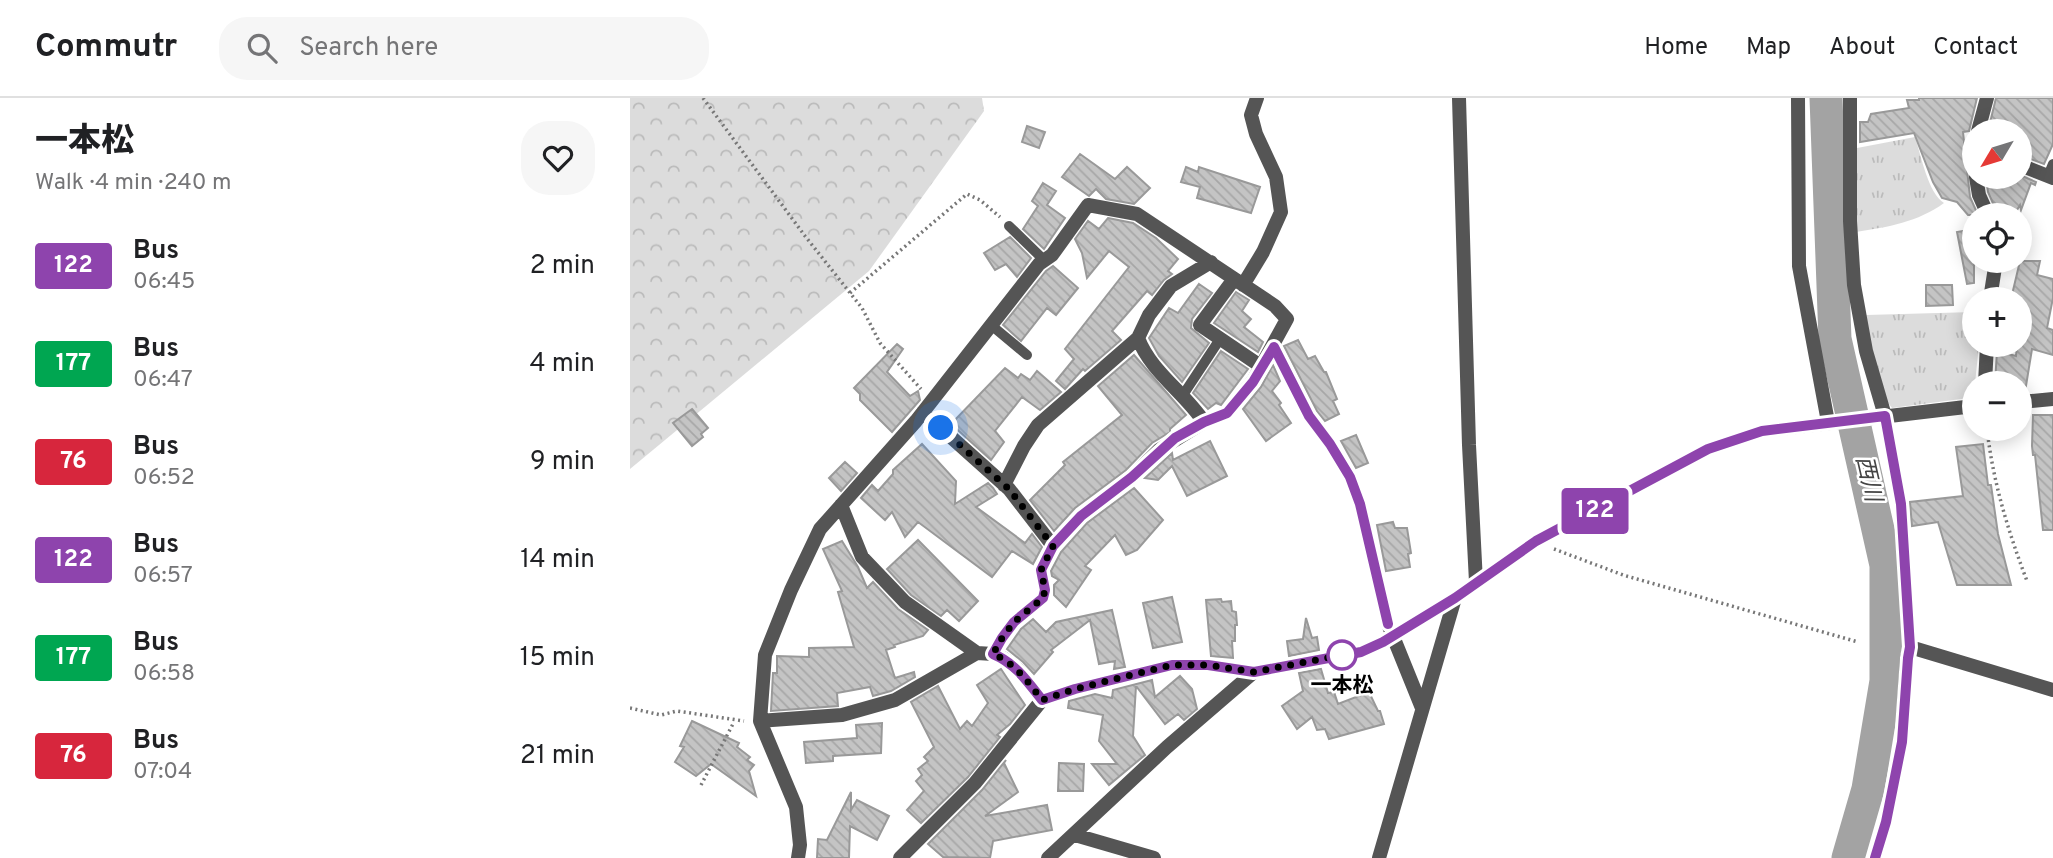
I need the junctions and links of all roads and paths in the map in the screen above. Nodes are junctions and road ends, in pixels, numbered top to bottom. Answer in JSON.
{"nodes":[{"id":1,"x":703,"y":98,"type":"edge"},
{"id":2,"x":1257,"y":98,"type":"edge"},
{"id":3,"x":1459,"y":98,"type":"edge"},
{"id":4,"x":1798,"y":98,"type":"edge"},
{"id":5,"x":1850,"y":98,"type":"edge"},
{"id":6,"x":1987,"y":98,"type":"edge"},
{"id":7,"x":1981,"y":119,"type":"edge"},
{"id":8,"x":2032,"y":168,"type":"edge"},
{"id":9,"x":2051,"y":173,"type":"edge"},
{"id":10,"x":1009,"y":226,"type":"joint"},
{"id":11,"x":1044,"y":260,"type":"junction"},
{"id":12,"x":1210,"y":262,"type":"junction"},
{"id":13,"x":1239,"y":282,"type":"junction"},
{"id":14,"x":850,"y":293,"type":"junction"},
{"id":15,"x":991,"y":325,"type":"junction"},
{"id":16,"x":1138,"y":338,"type":"junction"},
{"id":17,"x":1220,"y":339,"type":"junction"},
{"id":18,"x":1274,"y":347,"type":"junction"},
{"id":19,"x":1027,"y":355,"type":"dead end"},
{"id":20,"x":1262,"y":367,"type":"junction"},
{"id":21,"x":1183,"y":395,"type":"junction"},
{"id":22,"x":2053,"y":398,"type":"edge"},
{"id":23,"x":2032,"y":401,"type":"edge"},
{"id":24,"x":927,"y":407,"type":"junction"},
{"id":25,"x":1962,"y":407,"type":"edge"},
{"id":26,"x":1885,"y":416,"type":"junction"},
{"id":27,"x":1204,"y":422,"type":"junction"},
{"id":28,"x":1828,"y":422,"type":"junction"},
{"id":29,"x":1989,"y":441,"type":"edge"},
{"id":30,"x":1004,"y":485,"type":"junction"},
{"id":31,"x":841,"y":505,"type":"junction"},
{"id":32,"x":1536,"y":541,"type":"junction"},
{"id":33,"x":1053,"y":546,"type":"junction"},
{"id":34,"x":2027,"y":581,"type":"dead end"},
{"id":35,"x":1476,"y":582,"type":"junction"},
{"id":36,"x":1455,"y":598,"type":"junction"},
{"id":37,"x":1394,"y":635,"type":"junction"},
{"id":38,"x":1858,"y":642,"type":"dead end"},
{"id":39,"x":1910,"y":647,"type":"junction"},
{"id":40,"x":977,"y":653,"type":"junction"},
{"id":41,"x":993,"y":654,"type":"junction"},
{"id":42,"x":1254,"y":672,"type":"junction"},
{"id":43,"x":2053,"y":690,"type":"edge"},
{"id":44,"x":1042,"y":700,"type":"junction"},
{"id":45,"x":630,"y":708,"type":"edge"},
{"id":46,"x":1422,"y":708,"type":"junction"},
{"id":47,"x":735,"y":721,"type":"junction"},
{"id":48,"x":760,"y":721,"type":"junction"},
{"id":49,"x":701,"y":785,"type":"dead end"},
{"id":50,"x":1075,"y":835,"type":"junction"},
{"id":51,"x":798,"y":858,"type":"edge"},
{"id":52,"x":900,"y":858,"type":"edge"},
{"id":53,"x":1048,"y":858,"type":"edge"},
{"id":54,"x":1154,"y":858,"type":"edge"},
{"id":55,"x":1380,"y":858,"type":"edge"},
{"id":56,"x":1875,"y":858,"type":"edge"}],
"edges":[{"from":1,"to":14,"type":"path"},
{"from":2,"to":13,"type":"street"},
{"from":3,"to":35,"type":"street"},
{"from":4,"to":28,"type":"street"},
{"from":5,"to":26,"type":"street"},
{"from":6,"to":7,"type":"street"},
{"from":8,"to":9,"type":"street"},
{"from":10,"to":11,"type":"lane"},
{"from":10,"to":14,"type":"path"},
{"from":11,"to":12,"type":"street"},
{"from":11,"to":15,"type":"street"},
{"from":12,"to":13,"type":"street"},
{"from":12,"to":16,"type":"street"},
{"from":13,"to":17,"type":"street"},
{"from":13,"to":18,"type":"street"},
{"from":14,"to":24,"type":"path"},
{"from":15,"to":19,"type":"lane"},
{"from":15,"to":24,"type":"street"},
{"from":16,"to":21,"type":"street"},
{"from":16,"to":30,"type":"street"},
{"from":17,"to":20,"type":"street"},
{"from":17,"to":21,"type":"lane"},
{"from":18,"to":20,"type":"street"},
{"from":18,"to":37,"type":"street"},
{"from":20,"to":27,"type":"street"},
{"from":21,"to":27,"type":"street"},
{"from":22,"to":23,"type":"street"},
{"from":24,"to":30,"type":"street"},
{"from":24,"to":31,"type":"street"},
{"from":25,"to":26,"type":"street"},
{"from":26,"to":28,"type":"street"},
{"from":26,"to":39,"type":"street"},
{"from":27,"to":33,"type":"street"},
{"from":28,"to":32,"type":"street"},
{"from":29,"to":34,"type":"path"},
{"from":30,"to":33,"type":"street"},
{"from":31,"to":40,"type":"street"},
{"from":31,"to":48,"type":"street"},
{"from":32,"to":35,"type":"street"},
{"from":32,"to":38,"type":"path"},
{"from":33,"to":41,"type":"street"},
{"from":35,"to":36,"type":"street"},
{"from":36,"to":37,"type":"street"},
{"from":36,"to":46,"type":"street"},
{"from":37,"to":42,"type":"street"},
{"from":37,"to":46,"type":"street"},
{"from":39,"to":43,"type":"street"},
{"from":39,"to":56,"type":"street"},
{"from":40,"to":41,"type":"street"},
{"from":40,"to":48,"type":"street"},
{"from":41,"to":44,"type":"street"},
{"from":42,"to":44,"type":"street"},
{"from":42,"to":50,"type":"street"},
{"from":44,"to":52,"type":"street"},
{"from":45,"to":47,"type":"path"},
{"from":46,"to":55,"type":"street"},
{"from":47,"to":48,"type":"path"},
{"from":47,"to":49,"type":"path"},
{"from":48,"to":51,"type":"street"},
{"from":50,"to":53,"type":"street"},
{"from":50,"to":54,"type":"street"}]}
